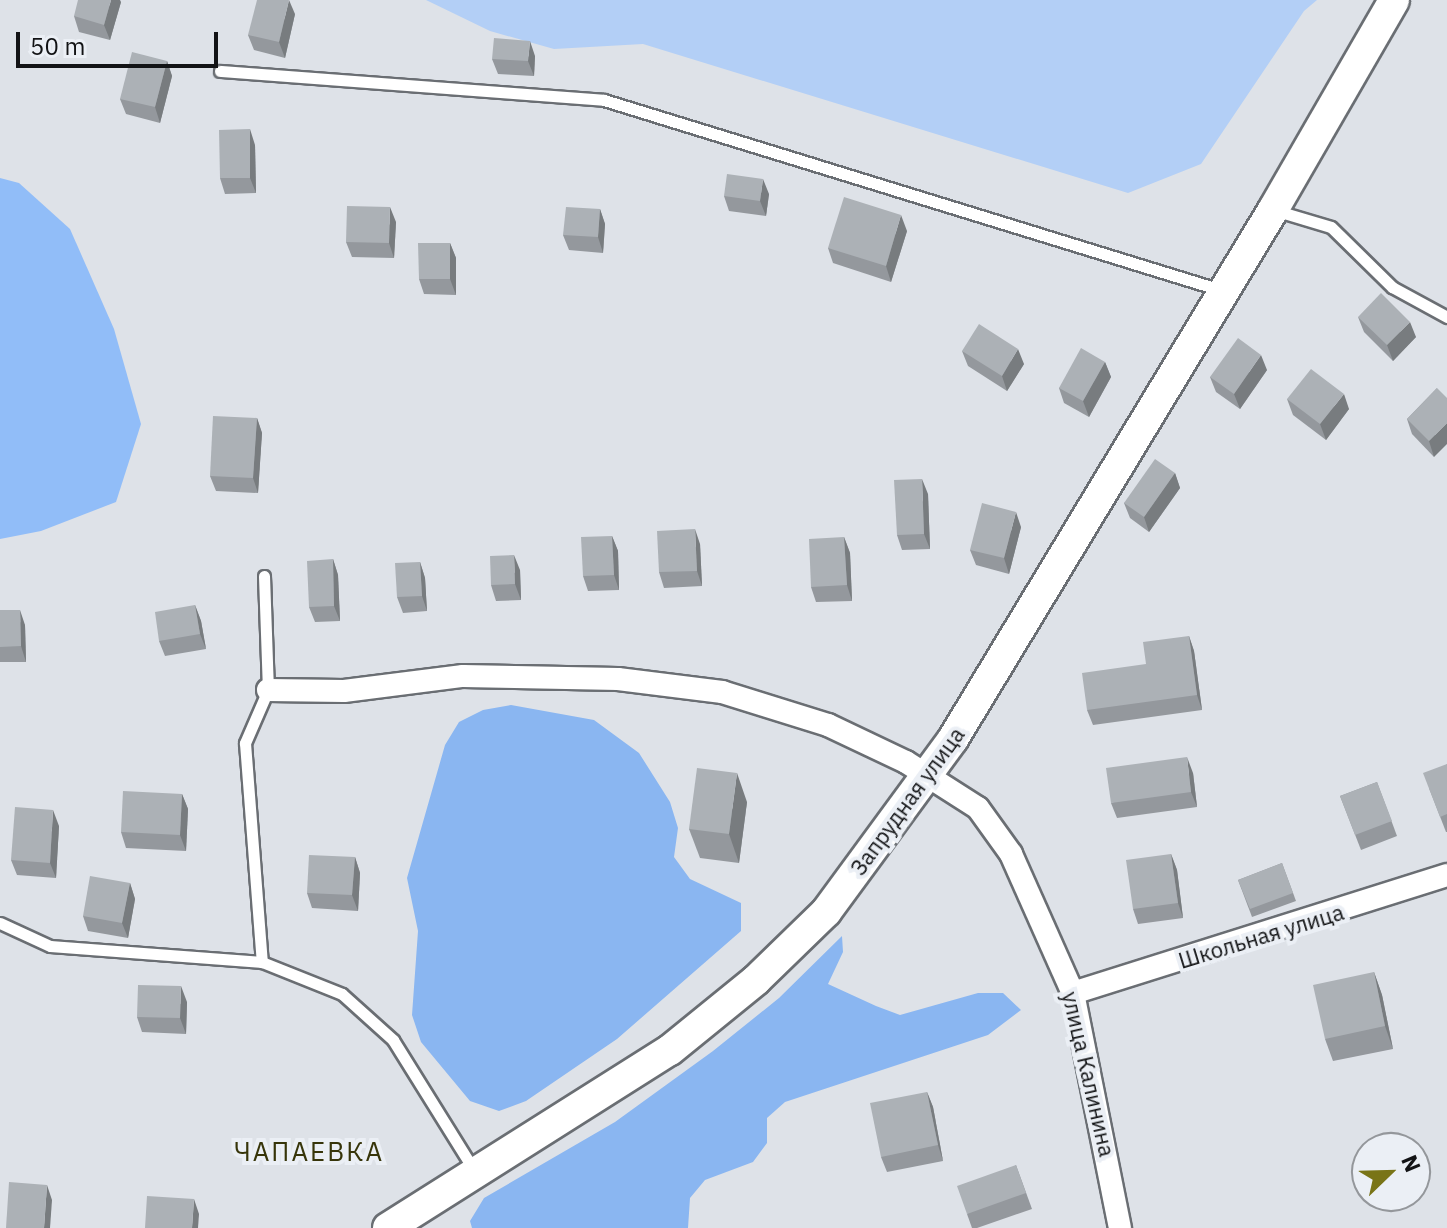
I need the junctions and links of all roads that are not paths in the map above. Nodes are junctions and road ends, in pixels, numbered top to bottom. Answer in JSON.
{"nodes":[{"id":1,"x":1394,"y":0,"type":"edge"},
{"id":2,"x":220,"y":71,"type":"dead end"},
{"id":3,"x":1269,"y":217,"type":"junction"},
{"id":4,"x":1224,"y":291,"type":"junction"},
{"id":5,"x":1447,"y":317,"type":"edge"},
{"id":6,"x":264,"y":576,"type":"dead end"},
{"id":7,"x":268,"y":690,"type":"junction"},
{"id":8,"x":929,"y":777,"type":"junction"},
{"id":9,"x":1447,"y":875,"type":"edge"},
{"id":10,"x":0,"y":923,"type":"edge"},
{"id":11,"x":262,"y":962,"type":"junction"},
{"id":12,"x":1073,"y":993,"type":"junction"},
{"id":13,"x":477,"y":1174,"type":"junction"},
{"id":14,"x":388,"y":1228,"type":"edge"},
{"id":15,"x":1120,"y":1228,"type":"edge"}],
"edges":[{"from":1,"to":3,"type":"street","name":"Запрудная улица"},
{"from":2,"to":4,"type":"lane"},
{"from":3,"to":4,"type":"street","name":"Запрудная улица"},
{"from":3,"to":5,"type":"lane"},
{"from":4,"to":8,"type":"street","name":"Запрудная улица"},
{"from":6,"to":7,"type":"lane"},
{"from":7,"to":8,"type":"street","name":"улица Калинина"},
{"from":7,"to":11,"type":"lane"},
{"from":8,"to":12,"type":"street","name":"улица Калинина"},
{"from":8,"to":13,"type":"street","name":"Запрудная улица"},
{"from":9,"to":12,"type":"street","name":"Школьная улица"},
{"from":10,"to":11,"type":"lane"},
{"from":11,"to":13,"type":"lane"},
{"from":12,"to":15,"type":"street","name":"улица Калинина"},
{"from":13,"to":14,"type":"street","name":"Запрудная улица"}]}
